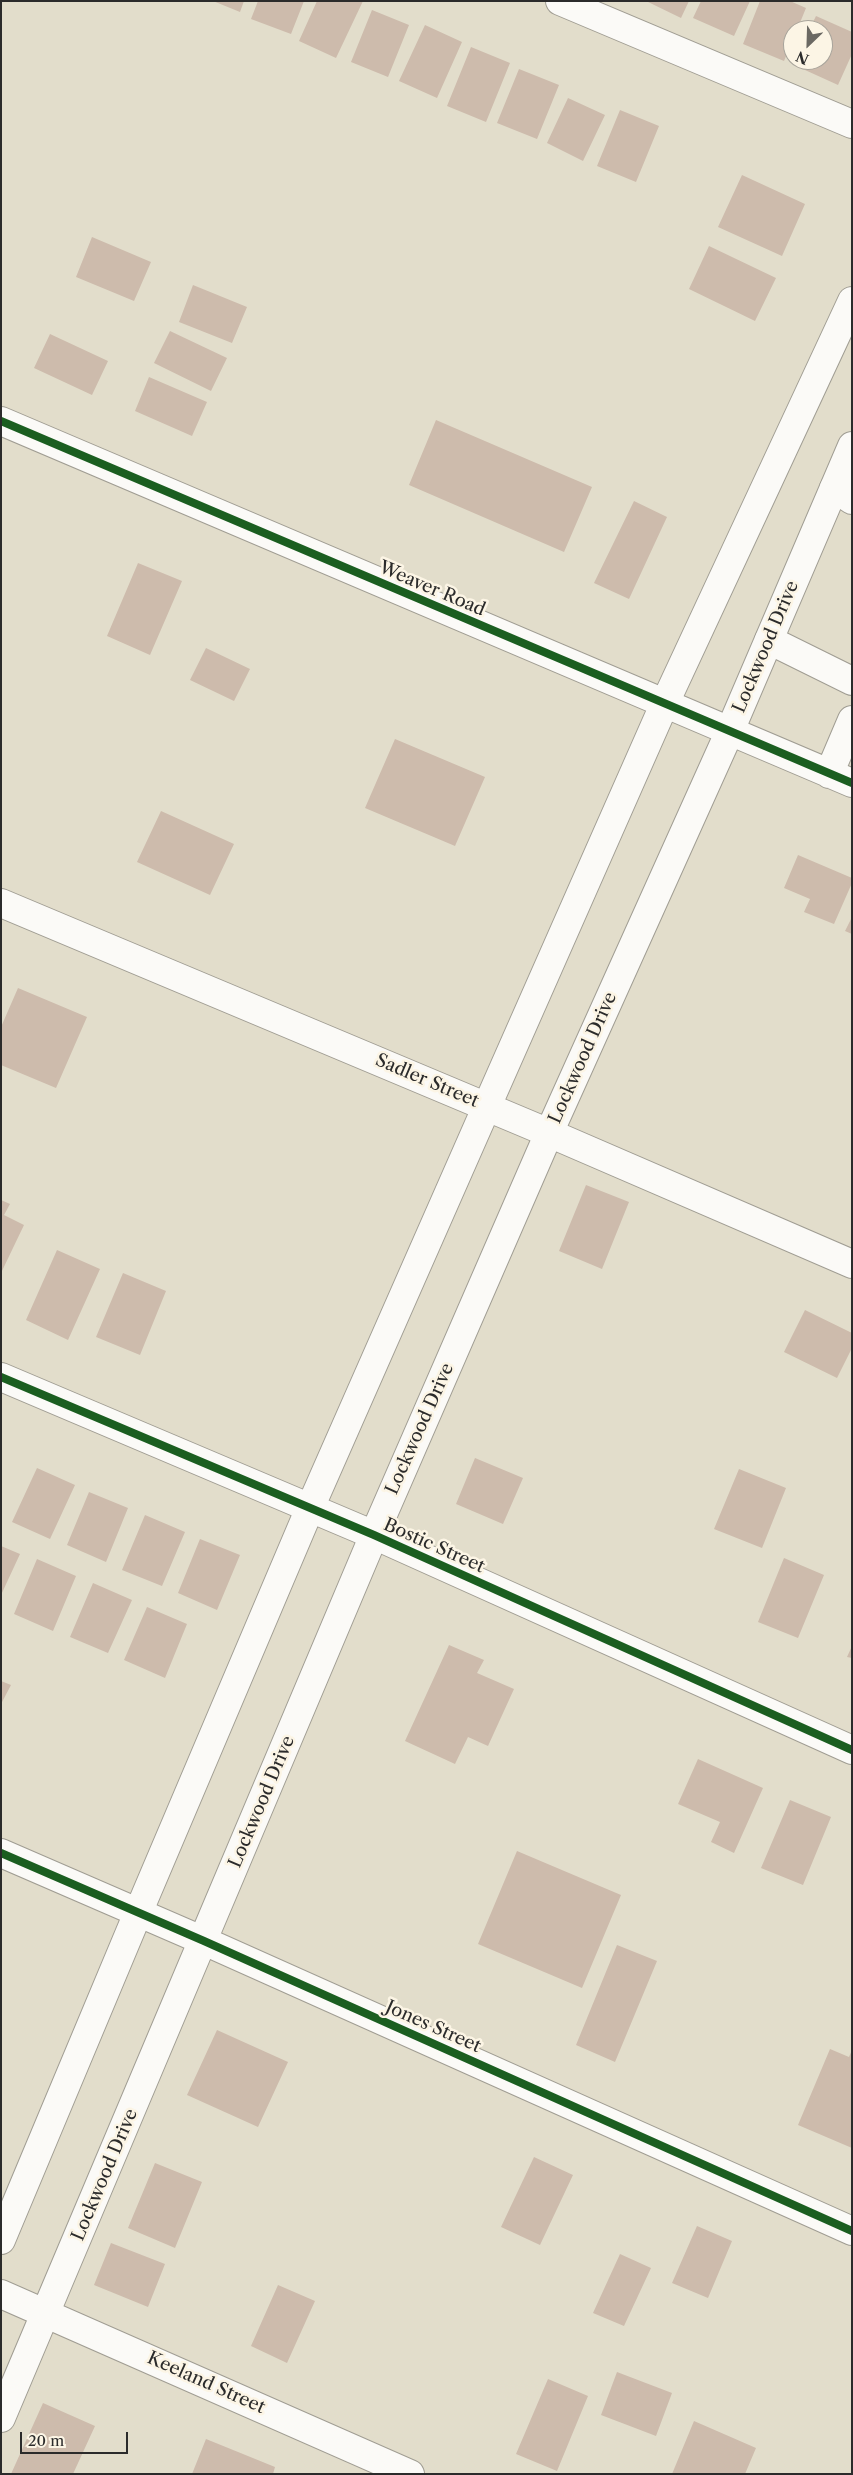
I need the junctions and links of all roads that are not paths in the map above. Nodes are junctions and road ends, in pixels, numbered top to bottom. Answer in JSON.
{"nodes":[{"id":1,"x":560,"y":1,"type":"edge"},
{"id":2,"x":852,"y":124,"type":"edge"},
{"id":3,"x":852,"y":301,"type":"edge"},
{"id":4,"x":1,"y":422,"type":"edge"},
{"id":5,"x":852,"y":446,"type":"edge"},
{"id":6,"x":843,"y":494,"type":"edge"},
{"id":7,"x":769,"y":640,"type":"junction"},
{"id":8,"x":852,"y":681,"type":"edge"},
{"id":9,"x":664,"y":705,"type":"junction"},
{"id":10,"x":852,"y":720,"type":"edge"},
{"id":11,"x":729,"y":733,"type":"junction"},
{"id":12,"x":840,"y":779,"type":"edge"},
{"id":13,"x":1,"y":903,"type":"edge"},
{"id":14,"x":487,"y":1106,"type":"junction"},
{"id":15,"x":549,"y":1133,"type":"junction"},
{"id":16,"x":852,"y":1264,"type":"edge"},
{"id":17,"x":1,"y":1377,"type":"edge"},
{"id":18,"x":310,"y":1508,"type":"junction"},
{"id":19,"x":374,"y":1535,"type":"junction"},
{"id":20,"x":852,"y":1750,"type":"edge"},
{"id":21,"x":1,"y":1853,"type":"edge"},
{"id":22,"x":138,"y":1913,"type":"junction"},
{"id":23,"x":204,"y":1941,"type":"junction"},
{"id":24,"x":852,"y":2231,"type":"edge"},
{"id":25,"x":1,"y":2240,"type":"edge"},
{"id":26,"x":1,"y":2294,"type":"edge"},
{"id":27,"x":46,"y":2313,"type":"junction"},
{"id":28,"x":1,"y":2418,"type":"edge"},
{"id":29,"x":410,"y":2474,"type":"edge"}],
"edges":[{"from":1,"to":2,"type":"main road"},
{"from":3,"to":9,"type":"main road"},
{"from":4,"to":9,"type":"main road","name":"Weaver Road"},
{"from":5,"to":6,"type":"main road","name":"Lockwood Drive"},
{"from":6,"to":7,"type":"main road","name":"Lockwood Drive"},
{"from":7,"to":8,"type":"main road"},
{"from":7,"to":11,"type":"main road","name":"Lockwood Drive"},
{"from":9,"to":11,"type":"main road","name":"Weaver Road"},
{"from":9,"to":14,"type":"main road"},
{"from":10,"to":12,"type":"main road"},
{"from":11,"to":12,"type":"main road","name":"Weaver Road"},
{"from":11,"to":15,"type":"main road","name":"Lockwood Drive"},
{"from":13,"to":14,"type":"main road","name":"Sadler Street"},
{"from":14,"to":15,"type":"main road","name":"Sadler Street"},
{"from":14,"to":18,"type":"main road"},
{"from":15,"to":16,"type":"main road","name":"Sadler Street"},
{"from":15,"to":19,"type":"main road","name":"Lockwood Drive"},
{"from":17,"to":18,"type":"main road","name":"Bostic Street"},
{"from":18,"to":19,"type":"main road","name":"Bostic Street"},
{"from":18,"to":22,"type":"main road"},
{"from":19,"to":20,"type":"main road","name":"Bostic Street"},
{"from":19,"to":23,"type":"main road","name":"Lockwood Drive"},
{"from":21,"to":22,"type":"main road","name":"Jones Street"},
{"from":22,"to":23,"type":"main road","name":"Jones Street"},
{"from":22,"to":25,"type":"main road"},
{"from":23,"to":24,"type":"main road","name":"Jones Street"},
{"from":23,"to":27,"type":"main road","name":"Lockwood Drive"},
{"from":26,"to":27,"type":"main road","name":"Keeland Street"},
{"from":27,"to":28,"type":"main road","name":"Lockwood Drive"},
{"from":27,"to":29,"type":"main road","name":"Keeland Street"}]}
